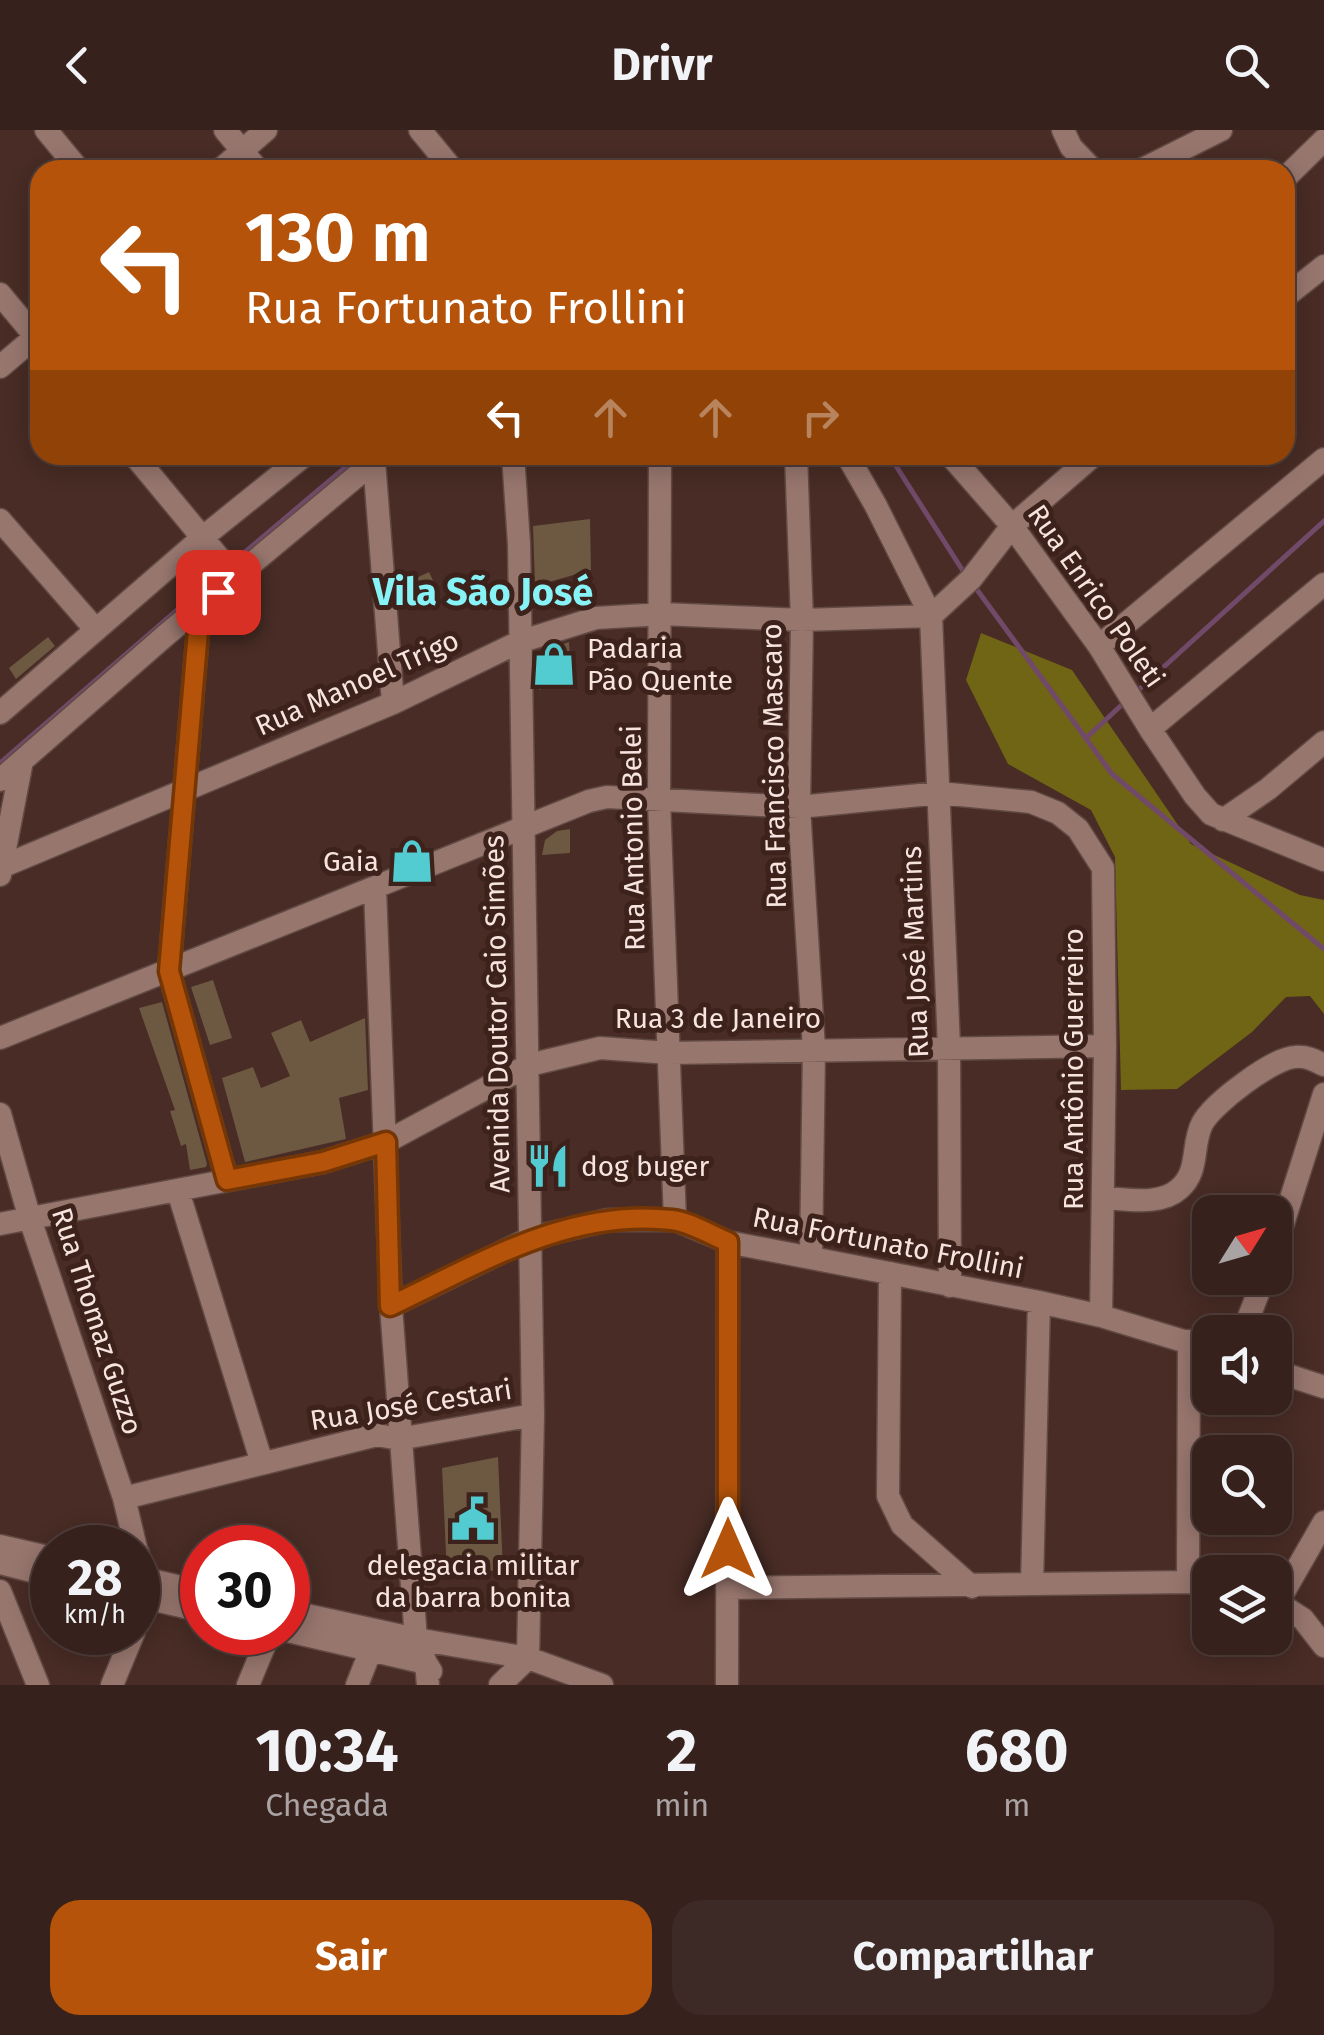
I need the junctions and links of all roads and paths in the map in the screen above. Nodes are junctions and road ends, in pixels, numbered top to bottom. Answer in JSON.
{"nodes":[{"id":1,"x":46,"y":130,"type":"edge"},
{"id":2,"x":225,"y":130,"type":"edge"},
{"id":3,"x":266,"y":130,"type":"edge"},
{"id":4,"x":420,"y":130,"type":"edge"},
{"id":5,"x":1063,"y":130,"type":"edge"},
{"id":6,"x":1221,"y":130,"type":"edge"},
{"id":7,"x":1324,"y":140,"type":"edge"},
{"id":8,"x":242,"y":150,"type":"junction"},
{"id":9,"x":71,"y":160,"type":"edge"},
{"id":10,"x":231,"y":160,"type":"edge"},
{"id":11,"x":250,"y":160,"type":"edge"},
{"id":12,"x":445,"y":160,"type":"edge"},
{"id":13,"x":1084,"y":160,"type":"edge"},
{"id":14,"x":1161,"y":160,"type":"edge"},
{"id":15,"x":1295,"y":168,"type":"edge"},
{"id":16,"x":1324,"y":266,"type":"edge"},
{"id":17,"x":1295,"y":289,"type":"edge"},
{"id":18,"x":0,"y":294,"type":"edge"},
{"id":19,"x":30,"y":328,"type":"edge"},
{"id":20,"x":30,"y":344,"type":"edge"},
{"id":21,"x":0,"y":368,"type":"edge"},
{"id":22,"x":1324,"y":459,"type":"edge"},
{"id":23,"x":142,"y":465,"type":"edge"},
{"id":24,"x":294,"y":465,"type":"edge"},
{"id":25,"x":369,"y":465,"type":"edge"},
{"id":26,"x":378,"y":465,"type":"edge"},
{"id":27,"x":514,"y":465,"type":"edge"},
{"id":28,"x":660,"y":465,"type":"edge"},
{"id":29,"x":796,"y":465,"type":"edge"},
{"id":30,"x":853,"y":465,"type":"edge"},
{"id":31,"x":959,"y":465,"type":"edge"},
{"id":32,"x":1082,"y":465,"type":"edge"},
{"id":33,"x":0,"y":520,"type":"edge"},
{"id":34,"x":1012,"y":526,"type":"junction"},
{"id":35,"x":207,"y":543,"type":"junction"},
{"id":36,"x":232,"y":573,"type":"junction"},
{"id":37,"x":1324,"y":584,"type":"edge"},
{"id":38,"x":200,"y":607,"type":"junction"},
{"id":39,"x":939,"y":608,"type":"junction"},
{"id":40,"x":662,"y":614,"type":"junction"},
{"id":41,"x":802,"y":620,"type":"junction"},
{"id":42,"x":96,"y":630,"type":"junction"},
{"id":43,"x":166,"y":635,"type":"junction"},
{"id":44,"x":519,"y":642,"type":"junction"},
{"id":45,"x":1100,"y":646,"type":"junction"},
{"id":46,"x":196,"y":652,"type":"junction"},
{"id":47,"x":393,"y":703,"type":"junction"},
{"id":48,"x":0,"y":713,"type":"edge"},
{"id":49,"x":1150,"y":729,"type":"junction"},
{"id":50,"x":1324,"y":742,"type":"edge"},
{"id":51,"x":22,"y":761,"type":"junction"},
{"id":52,"x":0,"y":780,"type":"edge"},
{"id":53,"x":185,"y":792,"type":"junction"},
{"id":54,"x":940,"y":792,"type":"junction"},
{"id":55,"x":659,"y":801,"type":"junction"},
{"id":56,"x":798,"y":806,"type":"junction"},
{"id":57,"x":1223,"y":820,"type":"junction"},
{"id":58,"x":524,"y":828,"type":"junction"},
{"id":59,"x":1324,"y":860,"type":"edge"},
{"id":60,"x":1,"y":866,"type":"edge"},
{"id":61,"x":0,"y":875,"type":"edge"},
{"id":62,"x":375,"y":889,"type":"junction"},
{"id":63,"x":169,"y":971,"type":"junction"},
{"id":64,"x":0,"y":1038,"type":"edge"},
{"id":65,"x":1105,"y":1046,"type":"junction"},
{"id":66,"x":949,"y":1047,"type":"junction"},
{"id":67,"x":814,"y":1049,"type":"junction"},
{"id":68,"x":670,"y":1053,"type":"junction"},
{"id":69,"x":529,"y":1066,"type":"junction"},
{"id":70,"x":1324,"y":1066,"type":"edge"},
{"id":71,"x":1324,"y":1094,"type":"edge"},
{"id":72,"x":0,"y":1114,"type":"edge"},
{"id":73,"x":386,"y":1142,"type":"junction"},
{"id":74,"x":227,"y":1180,"type":"junction"},
{"id":75,"x":178,"y":1191,"type":"junction"},
{"id":76,"x":1292,"y":1196,"type":"edge"},
{"id":77,"x":1104,"y":1198,"type":"junction"},
{"id":78,"x":30,"y":1220,"type":"junction"},
{"id":79,"x":675,"y":1220,"type":"junction"},
{"id":80,"x":0,"y":1224,"type":"edge"},
{"id":81,"x":531,"y":1238,"type":"junction"},
{"id":82,"x":728,"y":1242,"type":"junction"},
{"id":83,"x":810,"y":1256,"type":"junction"},
{"id":84,"x":890,"y":1274,"type":"junction"},
{"id":85,"x":950,"y":1286,"type":"junction"},
{"id":86,"x":1039,"y":1302,"type":"junction"},
{"id":87,"x":390,"y":1306,"type":"junction"},
{"id":88,"x":1101,"y":1316,"type":"junction"},
{"id":89,"x":1192,"y":1343,"type":"edge"},
{"id":90,"x":1292,"y":1377,"type":"edge"},
{"id":91,"x":1324,"y":1387,"type":"edge"},
{"id":92,"x":533,"y":1415,"type":"junction"},
{"id":93,"x":1200,"y":1415,"type":"edge"},
{"id":94,"x":399,"y":1439,"type":"junction"},
{"id":95,"x":262,"y":1462,"type":"junction"},
{"id":96,"x":124,"y":1498,"type":"junction"},
{"id":97,"x":1324,"y":1522,"type":"edge"},
{"id":98,"x":131,"y":1525,"type":"edge"},
{"id":99,"x":0,"y":1546,"type":"edge"},
{"id":100,"x":30,"y":1553,"type":"edge"},
{"id":101,"x":1199,"y":1555,"type":"edge"},
{"id":102,"x":0,"y":1564,"type":"edge"},
{"id":103,"x":30,"y":1571,"type":"edge"},
{"id":104,"x":1292,"y":1575,"type":"edge"},
{"id":105,"x":1032,"y":1584,"type":"junction"},
{"id":106,"x":1192,"y":1584,"type":"edge"},
{"id":107,"x":972,"y":1586,"type":"junction"},
{"id":108,"x":728,"y":1588,"type":"junction"},
{"id":109,"x":0,"y":1591,"type":"edge"},
{"id":110,"x":1292,"y":1612,"type":"edge"},
{"id":111,"x":310,"y":1618,"type":"edge"},
{"id":112,"x":310,"y":1633,"type":"edge"},
{"id":113,"x":416,"y":1639,"type":"junction"},
{"id":114,"x":375,"y":1640,"type":"junction"},
{"id":115,"x":1324,"y":1646,"type":"edge"},
{"id":116,"x":488,"y":1652,"type":"junction"},
{"id":117,"x":124,"y":1655,"type":"edge"},
{"id":118,"x":260,"y":1655,"type":"edge"},
{"id":119,"x":528,"y":1658,"type":"junction"},
{"id":120,"x":427,"y":1674,"type":"edge"},
{"id":121,"x":502,"y":1684,"type":"edge"},
{"id":122,"x":38,"y":1685,"type":"edge"},
{"id":123,"x":112,"y":1685,"type":"edge"},
{"id":124,"x":248,"y":1685,"type":"edge"},
{"id":125,"x":357,"y":1685,"type":"edge"},
{"id":126,"x":443,"y":1685,"type":"edge"},
{"id":127,"x":602,"y":1685,"type":"edge"},
{"id":128,"x":727,"y":1685,"type":"edge"}],
"edges":[{"from":1,"to":9,"type":"street"},
{"from":2,"to":8,"type":"street"},
{"from":3,"to":8,"type":"street"},
{"from":4,"to":12,"type":"street"},
{"from":5,"to":13,"type":"street"},
{"from":6,"to":14,"type":"street"},
{"from":7,"to":15,"type":"street"},
{"from":8,"to":10,"type":"street"},
{"from":8,"to":11,"type":"street"},
{"from":16,"to":17,"type":"street"},
{"from":18,"to":19,"type":"street"},
{"from":20,"to":21,"type":"street"},
{"from":22,"to":45,"type":"street"},
{"from":23,"to":35,"type":"street"},
{"from":24,"to":35,"type":"street"},
{"from":25,"to":36,"type":"street"},
{"from":26,"to":47,"type":"street"},
{"from":27,"to":44,"type":"street","name":"Avenida Doutor Caio Simões"},
{"from":28,"to":40,"type":"street","name":"Rua Antonio Belei"},
{"from":29,"to":41,"type":"street","name":"Rua Francisco Mascaro"},
{"from":30,"to":39,"type":"street"},
{"from":31,"to":34,"type":"street","name":"Rua Enrico Poleti"},
{"from":32,"to":34,"type":"street"},
{"from":33,"to":42,"type":"street"},
{"from":34,"to":39,"type":"street"},
{"from":34,"to":45,"type":"street","name":"Rua Enrico Poleti"},
{"from":35,"to":36,"type":"street"},
{"from":35,"to":42,"type":"street"},
{"from":36,"to":38,"type":"street"},
{"from":37,"to":49,"type":"street"},
{"from":38,"to":43,"type":"street"},
{"from":38,"to":46,"type":"street"},
{"from":39,"to":41,"type":"street","name":"Rua Manoel Trigo"},
{"from":39,"to":54,"type":"street","name":"Rua José Martins"},
{"from":40,"to":41,"type":"street","name":"Rua Manoel Trigo"},
{"from":40,"to":44,"type":"street","name":"Rua Manoel Trigo"},
{"from":40,"to":55,"type":"street","name":"Rua Antonio Belei"},
{"from":41,"to":56,"type":"street","name":"Rua Francisco Mascaro"},
{"from":42,"to":48,"type":"street"},
{"from":43,"to":46,"type":"street"},
{"from":43,"to":51,"type":"street"},
{"from":44,"to":47,"type":"street","name":"Rua Manoel Trigo"},
{"from":44,"to":58,"type":"street","name":"Avenida Doutor Caio Simões"},
{"from":45,"to":49,"type":"street","name":"Rua Enrico Poleti"},
{"from":46,"to":53,"type":"street"},
{"from":47,"to":53,"type":"street","name":"Rua Manoel Trigo"},
{"from":49,"to":57,"type":"street","name":"Rua Enrico Poleti"},
{"from":50,"to":57,"type":"street"},
{"from":51,"to":52,"type":"street"},
{"from":51,"to":60,"type":"street"},
{"from":53,"to":60,"type":"street","name":"Rua Manoel Trigo"},
{"from":53,"to":63,"type":"street"},
{"from":54,"to":56,"type":"street"},
{"from":54,"to":65,"type":"street","name":"Rua Antônio Guerreiro"},
{"from":54,"to":66,"type":"street","name":"Rua José Martins"},
{"from":55,"to":56,"type":"street"},
{"from":55,"to":58,"type":"street"},
{"from":55,"to":68,"type":"street","name":"Rua Antonio Belei"},
{"from":56,"to":67,"type":"street","name":"Rua Francisco Mascaro"},
{"from":57,"to":59,"type":"street"},
{"from":58,"to":62,"type":"street"},
{"from":58,"to":69,"type":"street","name":"Avenida Doutor Caio Simões"},
{"from":60,"to":61,"type":"street"},
{"from":62,"to":63,"type":"street"},
{"from":62,"to":73,"type":"street"},
{"from":63,"to":64,"type":"street"},
{"from":63,"to":74,"type":"street"},
{"from":65,"to":66,"type":"street","name":"Rua 3 de Janeiro"},
{"from":65,"to":77,"type":"street","name":"Rua Antônio Guerreiro"},
{"from":66,"to":67,"type":"street","name":"Rua 3 de Janeiro"},
{"from":66,"to":85,"type":"street","name":"Rua José Martins"},
{"from":67,"to":68,"type":"street","name":"Rua 3 de Janeiro"},
{"from":67,"to":83,"type":"street","name":"Rua Francisco Mascaro"},
{"from":68,"to":69,"type":"street","name":"Rua 3 de Janeiro"},
{"from":68,"to":79,"type":"street","name":"Rua Antonio Belei"},
{"from":69,"to":73,"type":"street","name":"Rua 3 de Janeiro"},
{"from":69,"to":81,"type":"street","name":"Avenida Doutor Caio Simões"},
{"from":70,"to":77,"type":"street"},
{"from":71,"to":76,"type":"street"},
{"from":72,"to":78,"type":"street","name":"Rua Thomaz Guzzo"},
{"from":73,"to":74,"type":"street","name":"Rua 3 de Janeiro"},
{"from":73,"to":87,"type":"street"},
{"from":74,"to":75,"type":"street","name":"Rua 3 de Janeiro"},
{"from":75,"to":78,"type":"street","name":"Rua 3 de Janeiro"},
{"from":75,"to":95,"type":"street"},
{"from":77,"to":88,"type":"street","name":"Rua Antônio Guerreiro"},
{"from":78,"to":80,"type":"street","name":"Rua 3 de Janeiro"},
{"from":78,"to":96,"type":"street","name":"Rua Thomaz Guzzo"},
{"from":79,"to":81,"type":"street","name":"Rua Fortunato Frollini"},
{"from":79,"to":82,"type":"street","name":"Rua Fortunato Frollini"},
{"from":81,"to":87,"type":"street","name":"Rua Fortunato Frollini"},
{"from":81,"to":92,"type":"street","name":"Avenida Doutor Caio Simões"},
{"from":82,"to":83,"type":"street","name":"Rua Fortunato Frollini"},
{"from":82,"to":108,"type":"street"},
{"from":83,"to":84,"type":"street","name":"Rua Fortunato Frollini"},
{"from":84,"to":85,"type":"street","name":"Rua Fortunato Frollini"},
{"from":84,"to":107,"type":"street"},
{"from":85,"to":86,"type":"street","name":"Rua Fortunato Frollini"},
{"from":86,"to":88,"type":"street","name":"Rua Fortunato Frollini"},
{"from":86,"to":105,"type":"street"},
{"from":87,"to":94,"type":"street"},
{"from":88,"to":89,"type":"street","name":"Rua Fortunato Frollini"},
{"from":90,"to":91,"type":"street"},
{"from":92,"to":94,"type":"street","name":"Rua José Cestari"},
{"from":92,"to":119,"type":"street","name":"Avenida Doutor Caio Simões"},
{"from":93,"to":101,"type":"street"},
{"from":94,"to":95,"type":"street","name":"Rua José Cestari"},
{"from":94,"to":113,"type":"street"},
{"from":95,"to":96,"type":"street","name":"Rua José Cestari"},
{"from":96,"to":98,"type":"street","name":"Rua Thomaz Guzzo"},
{"from":97,"to":104,"type":"street"},
{"from":99,"to":100,"type":"street"},
{"from":102,"to":103,"type":"street"},
{"from":105,"to":106,"type":"street"},
{"from":105,"to":107,"type":"street"},
{"from":107,"to":108,"type":"street"},
{"from":108,"to":128,"type":"street"},
{"from":109,"to":122,"type":"street"},
{"from":110,"to":115,"type":"street"},
{"from":111,"to":114,"type":"street"},
{"from":112,"to":114,"type":"street"},
{"from":113,"to":114,"type":"street"},
{"from":113,"to":116,"type":"street"},
{"from":113,"to":120,"type":"street"},
{"from":114,"to":120,"type":"street"},
{"from":114,"to":125,"type":"street"},
{"from":116,"to":119,"type":"street"},
{"from":116,"to":121,"type":"street"},
{"from":117,"to":123,"type":"street"},
{"from":118,"to":124,"type":"street"},
{"from":119,"to":121,"type":"street"},
{"from":119,"to":127,"type":"street"},
{"from":120,"to":126,"type":"street"}]}
